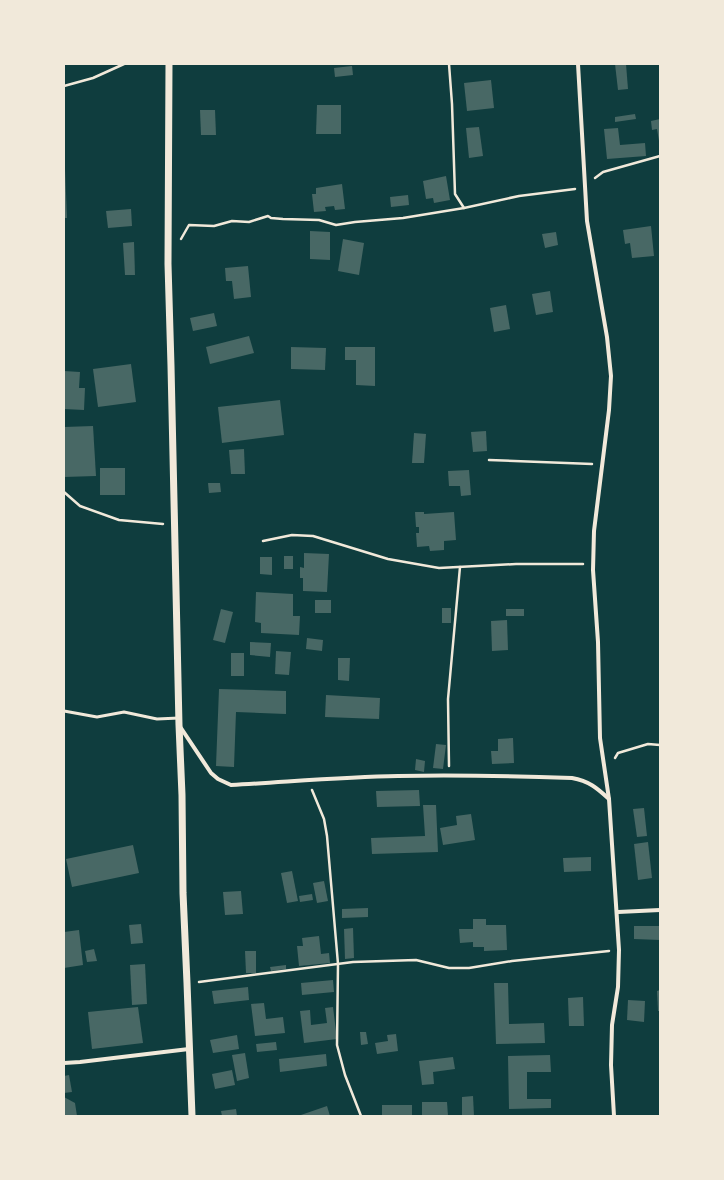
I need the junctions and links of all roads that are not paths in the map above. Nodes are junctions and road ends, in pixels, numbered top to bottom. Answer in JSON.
{"nodes":[{"id":1,"x":169,"y":64,"type":"edge"},
{"id":2,"x":578,"y":64,"type":"edge"},
{"id":3,"x":64,"y":711,"type":"edge"},
{"id":4,"x":179,"y":722,"type":"junction"},
{"id":5,"x":609,"y":799,"type":"junction"},
{"id":6,"x":660,"y":910,"type":"edge"},
{"id":7,"x":618,"y":912,"type":"junction"},
{"id":8,"x":189,"y":1049,"type":"junction"},
{"id":9,"x":64,"y":1063,"type":"edge"},
{"id":10,"x":192,"y":1116,"type":"edge"},
{"id":11,"x":614,"y":1116,"type":"edge"}],
"edges":[{"from":1,"to":4,"type":"street"},
{"from":2,"to":5,"type":"street"},
{"from":3,"to":4,"type":"lane"},
{"from":4,"to":5,"type":"street"},
{"from":4,"to":8,"type":"street"},
{"from":5,"to":7,"type":"street"},
{"from":6,"to":7,"type":"street"},
{"from":7,"to":11,"type":"street"},
{"from":8,"to":9,"type":"street"},
{"from":8,"to":10,"type":"street"}]}
